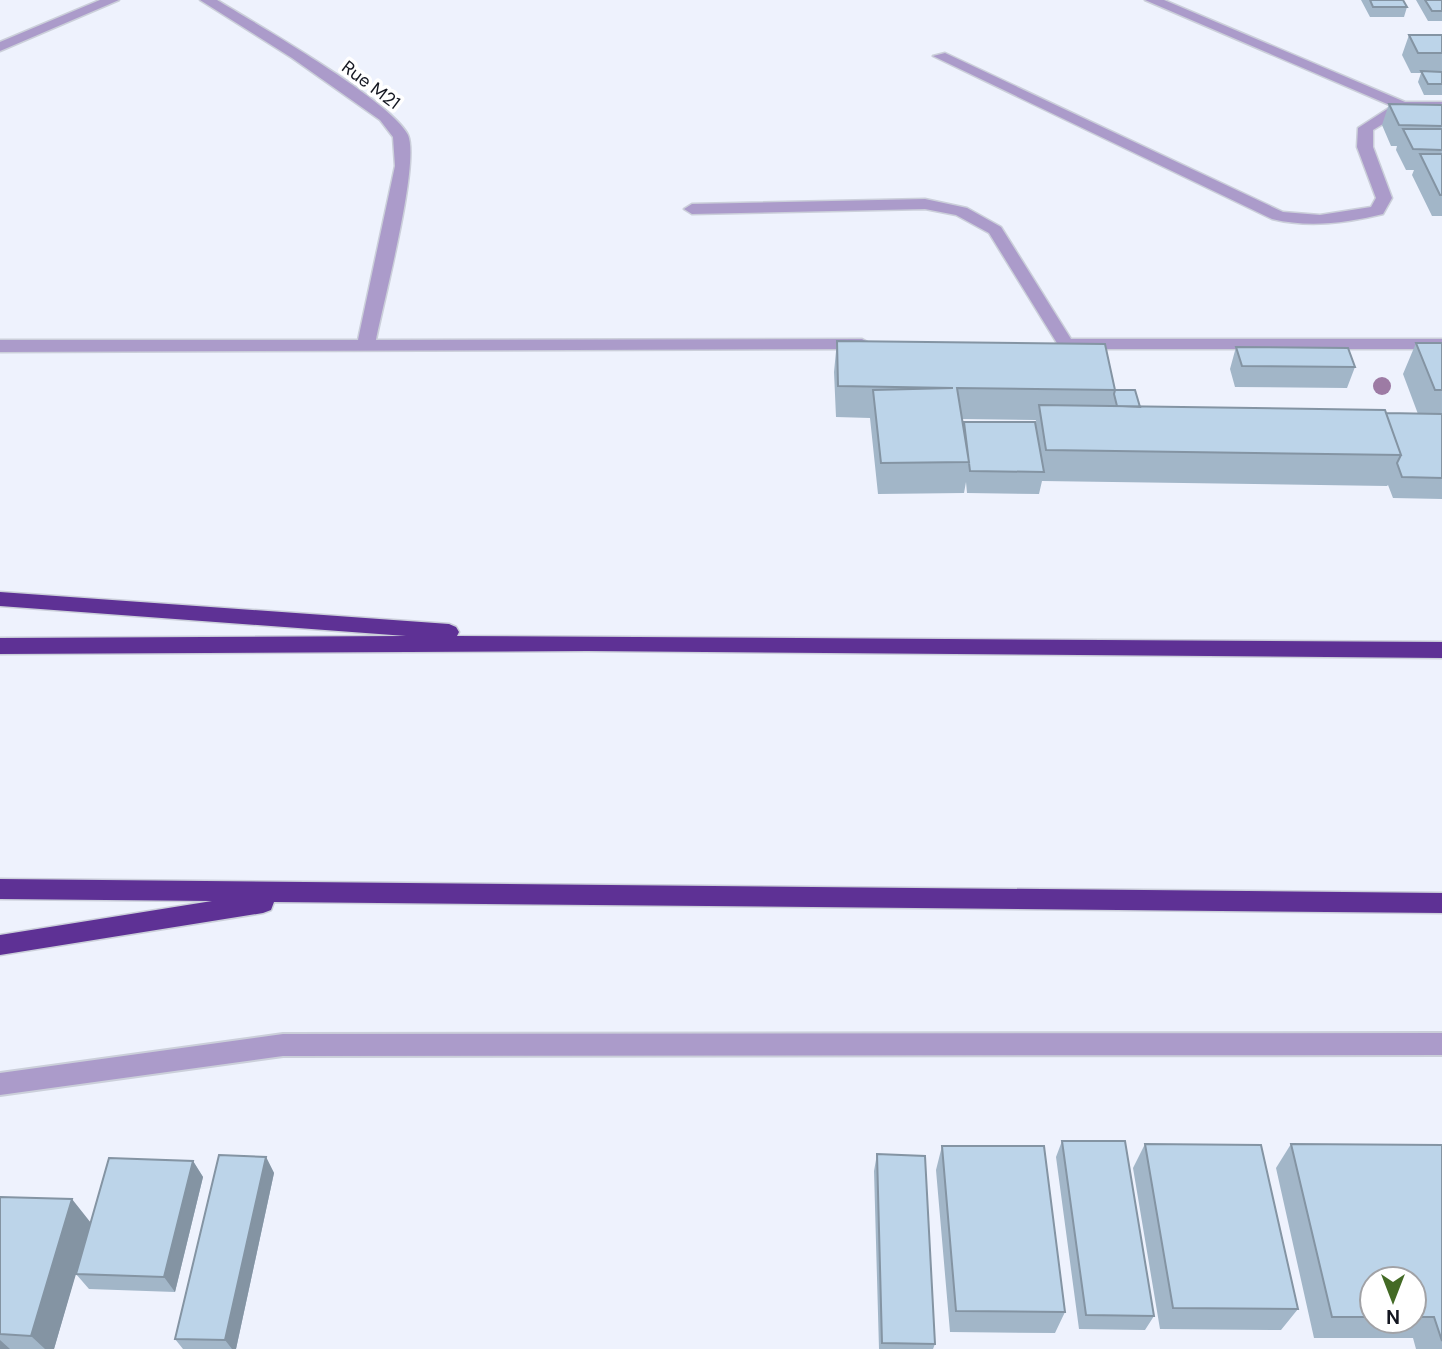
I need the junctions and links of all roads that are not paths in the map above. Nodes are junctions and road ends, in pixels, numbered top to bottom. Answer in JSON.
{"nodes":[{"id":1,"x":112,"y":0,"type":"edge"},
{"id":2,"x":206,"y":0,"type":"edge"},
{"id":3,"x":1152,"y":0,"type":"edge"},
{"id":4,"x":0,"y":47,"type":"edge"},
{"id":5,"x":940,"y":56,"type":"dead end"},
{"id":6,"x":1403,"y":106,"type":"junction"},
{"id":7,"x":1442,"y":106,"type":"edge"},
{"id":8,"x":692,"y":209,"type":"dead end"},
{"id":9,"x":366,"y":344,"type":"junction"},
{"id":10,"x":884,"y":344,"type":"edge"},
{"id":11,"x":1038,"y":344,"type":"edge"},
{"id":12,"x":1066,"y":344,"type":"junction"},
{"id":13,"x":1442,"y":344,"type":"edge"},
{"id":14,"x":0,"y":346,"type":"edge"},
{"id":15,"x":0,"y":599,"type":"edge"},
{"id":16,"x":587,"y":643,"type":"junction"},
{"id":17,"x":0,"y":646,"type":"edge"},
{"id":18,"x":1442,"y":650,"type":"edge"},
{"id":19,"x":0,"y":889,"type":"edge"},
{"id":20,"x":320,"y":893,"type":"junction"},
{"id":21,"x":1442,"y":902,"type":"edge"},
{"id":22,"x":0,"y":945,"type":"edge"},
{"id":23,"x":1442,"y":1044,"type":"edge"},
{"id":24,"x":0,"y":1084,"type":"edge"}],
"edges":[{"from":1,"to":4,"type":"street"},
{"from":2,"to":9,"type":"street","name":"Rue M21"},
{"from":3,"to":6,"type":"street"},
{"from":5,"to":6,"type":"street"},
{"from":6,"to":7,"type":"street"},
{"from":8,"to":12,"type":"street"},
{"from":9,"to":10,"type":"street"},
{"from":9,"to":14,"type":"street"},
{"from":11,"to":12,"type":"street"},
{"from":12,"to":13,"type":"street"},
{"from":15,"to":16,"type":"highway"},
{"from":16,"to":17,"type":"highway"},
{"from":16,"to":18,"type":"highway"},
{"from":19,"to":20,"type":"highway"},
{"from":20,"to":21,"type":"highway"},
{"from":20,"to":22,"type":"highway"},
{"from":23,"to":24,"type":"lane"}]}
